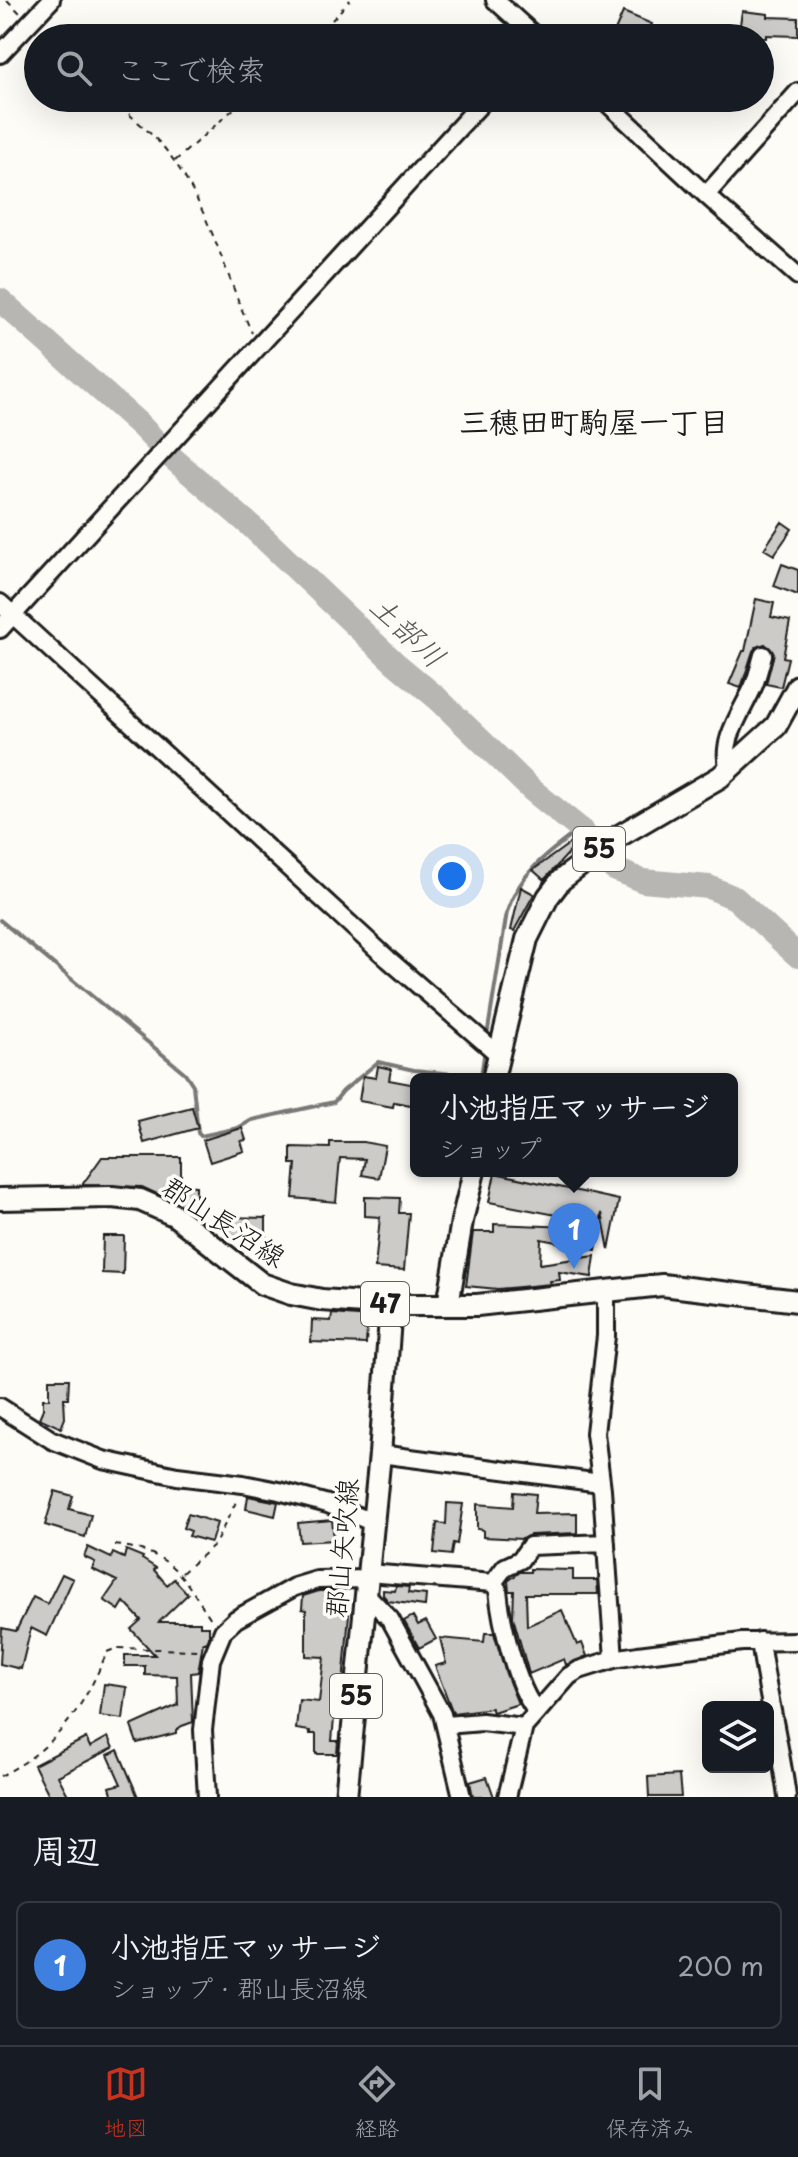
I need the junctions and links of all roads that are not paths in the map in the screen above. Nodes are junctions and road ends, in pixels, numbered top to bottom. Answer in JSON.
{"nodes":[{"id":1,"x":51,"y":0,"type":"edge"},
{"id":2,"x":495,"y":0,"type":"edge"},
{"id":3,"x":28,"y":24,"type":"edge"},
{"id":4,"x":522,"y":24,"type":"edge"},
{"id":5,"x":24,"y":29,"type":"edge"},
{"id":6,"x":0,"y":54,"type":"edge"},
{"id":7,"x":798,"y":92,"type":"edge"},
{"id":8,"x":473,"y":112,"type":"edge"},
{"id":9,"x":617,"y":112,"type":"edge"},
{"id":10,"x":706,"y":195,"type":"junction"},
{"id":11,"x":798,"y":276,"type":"edge"},
{"id":12,"x":6,"y":609,"type":"edge"},
{"id":13,"x":0,"y":629,"type":"edge"},
{"id":14,"x":763,"y":655,"type":"dead end"},
{"id":15,"x":798,"y":686,"type":"edge"},
{"id":16,"x":729,"y":769,"type":"junction"},
{"id":17,"x":498,"y":1054,"type":"junction"},
{"id":18,"x":494,"y":1073,"type":"edge"},
{"id":19,"x":473,"y":1177,"type":"edge"},
{"id":20,"x":0,"y":1199,"type":"edge"},
{"id":21,"x":606,"y":1291,"type":"junction"},
{"id":22,"x":798,"y":1301,"type":"edge"},
{"id":23,"x":391,"y":1305,"type":"junction"},
{"id":24,"x":448,"y":1305,"type":"junction"},
{"id":25,"x":0,"y":1407,"type":"edge"},
{"id":26,"x":380,"y":1454,"type":"junction"},
{"id":27,"x":601,"y":1483,"type":"junction"},
{"id":28,"x":372,"y":1522,"type":"junction"},
{"id":29,"x":606,"y":1543,"type":"junction"},
{"id":30,"x":367,"y":1582,"type":"junction"},
{"id":31,"x":493,"y":1583,"type":"junction"},
{"id":32,"x":760,"y":1641,"type":"junction"},
{"id":33,"x":798,"y":1641,"type":"edge"},
{"id":34,"x":614,"y":1659,"type":"junction"},
{"id":35,"x":537,"y":1712,"type":"junction"},
{"id":36,"x":446,"y":1725,"type":"junction"},
{"id":37,"x":524,"y":1727,"type":"junction"},
{"id":38,"x":207,"y":1797,"type":"edge"},
{"id":39,"x":346,"y":1797,"type":"edge"},
{"id":40,"x":462,"y":1797,"type":"edge"},
{"id":41,"x":507,"y":1797,"type":"edge"},
{"id":42,"x":787,"y":1797,"type":"edge"}],
"edges":[{"from":1,"to":3,"type":"street"},
{"from":2,"to":4,"type":"street"},
{"from":5,"to":6,"type":"street"},
{"from":7,"to":10,"type":"street"},
{"from":8,"to":12,"type":"street"},
{"from":9,"to":10,"type":"street"},
{"from":10,"to":11,"type":"street"},
{"from":12,"to":13,"type":"street"},
{"from":12,"to":17,"type":"street"},
{"from":14,"to":16,"type":"street"},
{"from":15,"to":16,"type":"main road","number":"55"},
{"from":16,"to":17,"type":"main road","number":"55"},
{"from":17,"to":18,"type":"main road","number":"55"},
{"from":19,"to":24,"type":"main road"},
{"from":20,"to":23,"type":"main road","name":"郡山長沼線","number":"47"},
{"from":21,"to":22,"type":"main road","name":"郡山長沼線","number":"47"},
{"from":21,"to":24,"type":"main road","name":"郡山長沼線","number":"47"},
{"from":21,"to":27,"type":"street"},
{"from":23,"to":24,"type":"main road","name":"郡山長沼線","number":"47"},
{"from":23,"to":26,"type":"main road","name":"郡山矢吹線","number":"55"},
{"from":25,"to":28,"type":"street"},
{"from":26,"to":27,"type":"street"},
{"from":26,"to":28,"type":"main road","name":"郡山矢吹線","number":"55"},
{"from":27,"to":29,"type":"street"},
{"from":28,"to":30,"type":"main road","name":"郡山矢吹線","number":"55"},
{"from":29,"to":31,"type":"street"},
{"from":29,"to":34,"type":"street"},
{"from":30,"to":31,"type":"street"},
{"from":30,"to":36,"type":"street"},
{"from":30,"to":38,"type":"street"},
{"from":30,"to":39,"type":"main road","name":"郡山矢吹線","number":"55"},
{"from":31,"to":35,"type":"street"},
{"from":32,"to":33,"type":"street"},
{"from":32,"to":34,"type":"street"},
{"from":32,"to":42,"type":"street"},
{"from":34,"to":35,"type":"street"},
{"from":35,"to":37,"type":"street"},
{"from":36,"to":37,"type":"street"},
{"from":36,"to":40,"type":"street"},
{"from":37,"to":41,"type":"street"}]}
